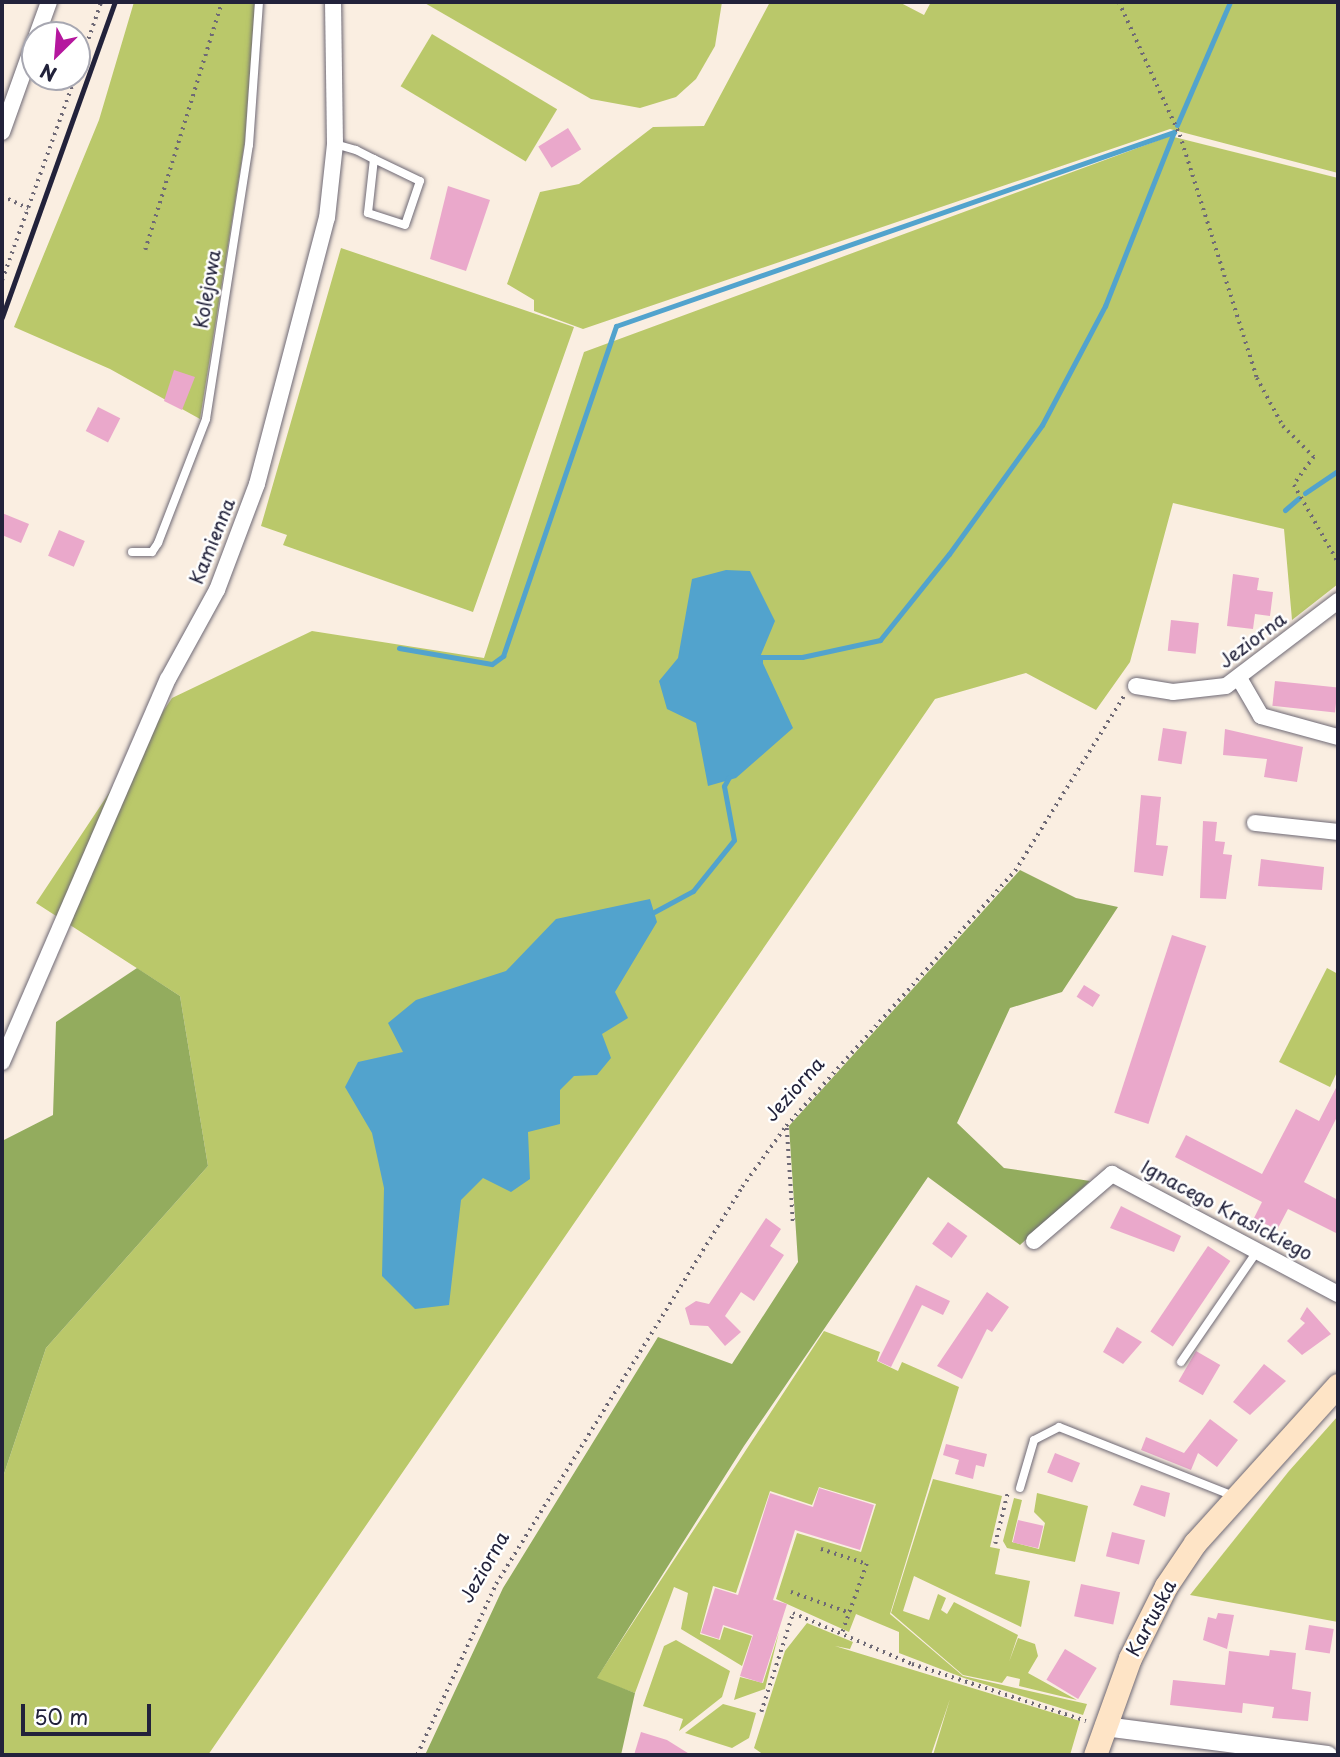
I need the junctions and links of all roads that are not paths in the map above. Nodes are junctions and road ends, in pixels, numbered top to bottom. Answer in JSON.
{"nodes":[{"id":1,"x":49,"y":2,"type":"edge"},
{"id":2,"x":260,"y":2,"type":"edge"},
{"id":3,"x":333,"y":2,"type":"edge"},
{"id":4,"x":42,"y":21,"type":"edge"},
{"id":5,"x":21,"y":79,"type":"edge"},
{"id":6,"x":2,"y":132,"type":"edge"},
{"id":7,"x":335,"y":144,"type":"junction"},
{"id":8,"x":374,"y":159,"type":"junction"},
{"id":9,"x":132,"y":552,"type":"dead end"},
{"id":10,"x":1338,"y":601,"type":"edge"},
{"id":11,"x":1239,"y":678,"type":"junction"},
{"id":12,"x":1136,"y":686,"type":"road end"},
{"id":13,"x":1338,"y":737,"type":"edge"},
{"id":14,"x":1255,"y":823,"type":"dead end"},
{"id":15,"x":1338,"y":832,"type":"edge"},
{"id":16,"x":2,"y":1062,"type":"edge"},
{"id":17,"x":1034,"y":1241,"type":"dead end"},
{"id":18,"x":1258,"y":1250,"type":"junction"},
{"id":19,"x":1338,"y":1294,"type":"edge"},
{"id":20,"x":1181,"y":1362,"type":"dead end"},
{"id":21,"x":1338,"y":1385,"type":"edge"},
{"id":22,"x":1020,"y":1488,"type":"road end"},
{"id":23,"x":1236,"y":1497,"type":"junction"},
{"id":24,"x":1096,"y":1724,"type":"junction"},
{"id":25,"x":1095,"y":1755,"type":"edge"},
{"id":26,"x":1328,"y":1755,"type":"edge"}],
"edges":[{"from":1,"to":4,"type":"street"},
{"from":2,"to":9,"type":"lane","name":"Kolejowa"},
{"from":3,"to":7,"type":"street","name":"Kamienna"},
{"from":5,"to":6,"type":"street"},
{"from":7,"to":8,"type":"lane"},
{"from":7,"to":16,"type":"street","name":"Kamienna"},
{"from":8,"to":8,"type":"lane"},
{"from":10,"to":11,"type":"street","name":"Jeziorna"},
{"from":11,"to":12,"type":"street","name":"Jeziorna"},
{"from":11,"to":13,"type":"street"},
{"from":14,"to":15,"type":"street"},
{"from":17,"to":18,"type":"street","name":"Ignacego Krasickiego"},
{"from":18,"to":19,"type":"street","name":"Ignacego Krasickiego"},
{"from":18,"to":20,"type":"lane"},
{"from":21,"to":23,"type":"main road","name":"Kartuska"},
{"from":22,"to":23,"type":"lane"},
{"from":23,"to":24,"type":"main road","name":"Kartuska"},
{"from":24,"to":25,"type":"main road","name":"Kartuska"},
{"from":24,"to":26,"type":"street"}]}
